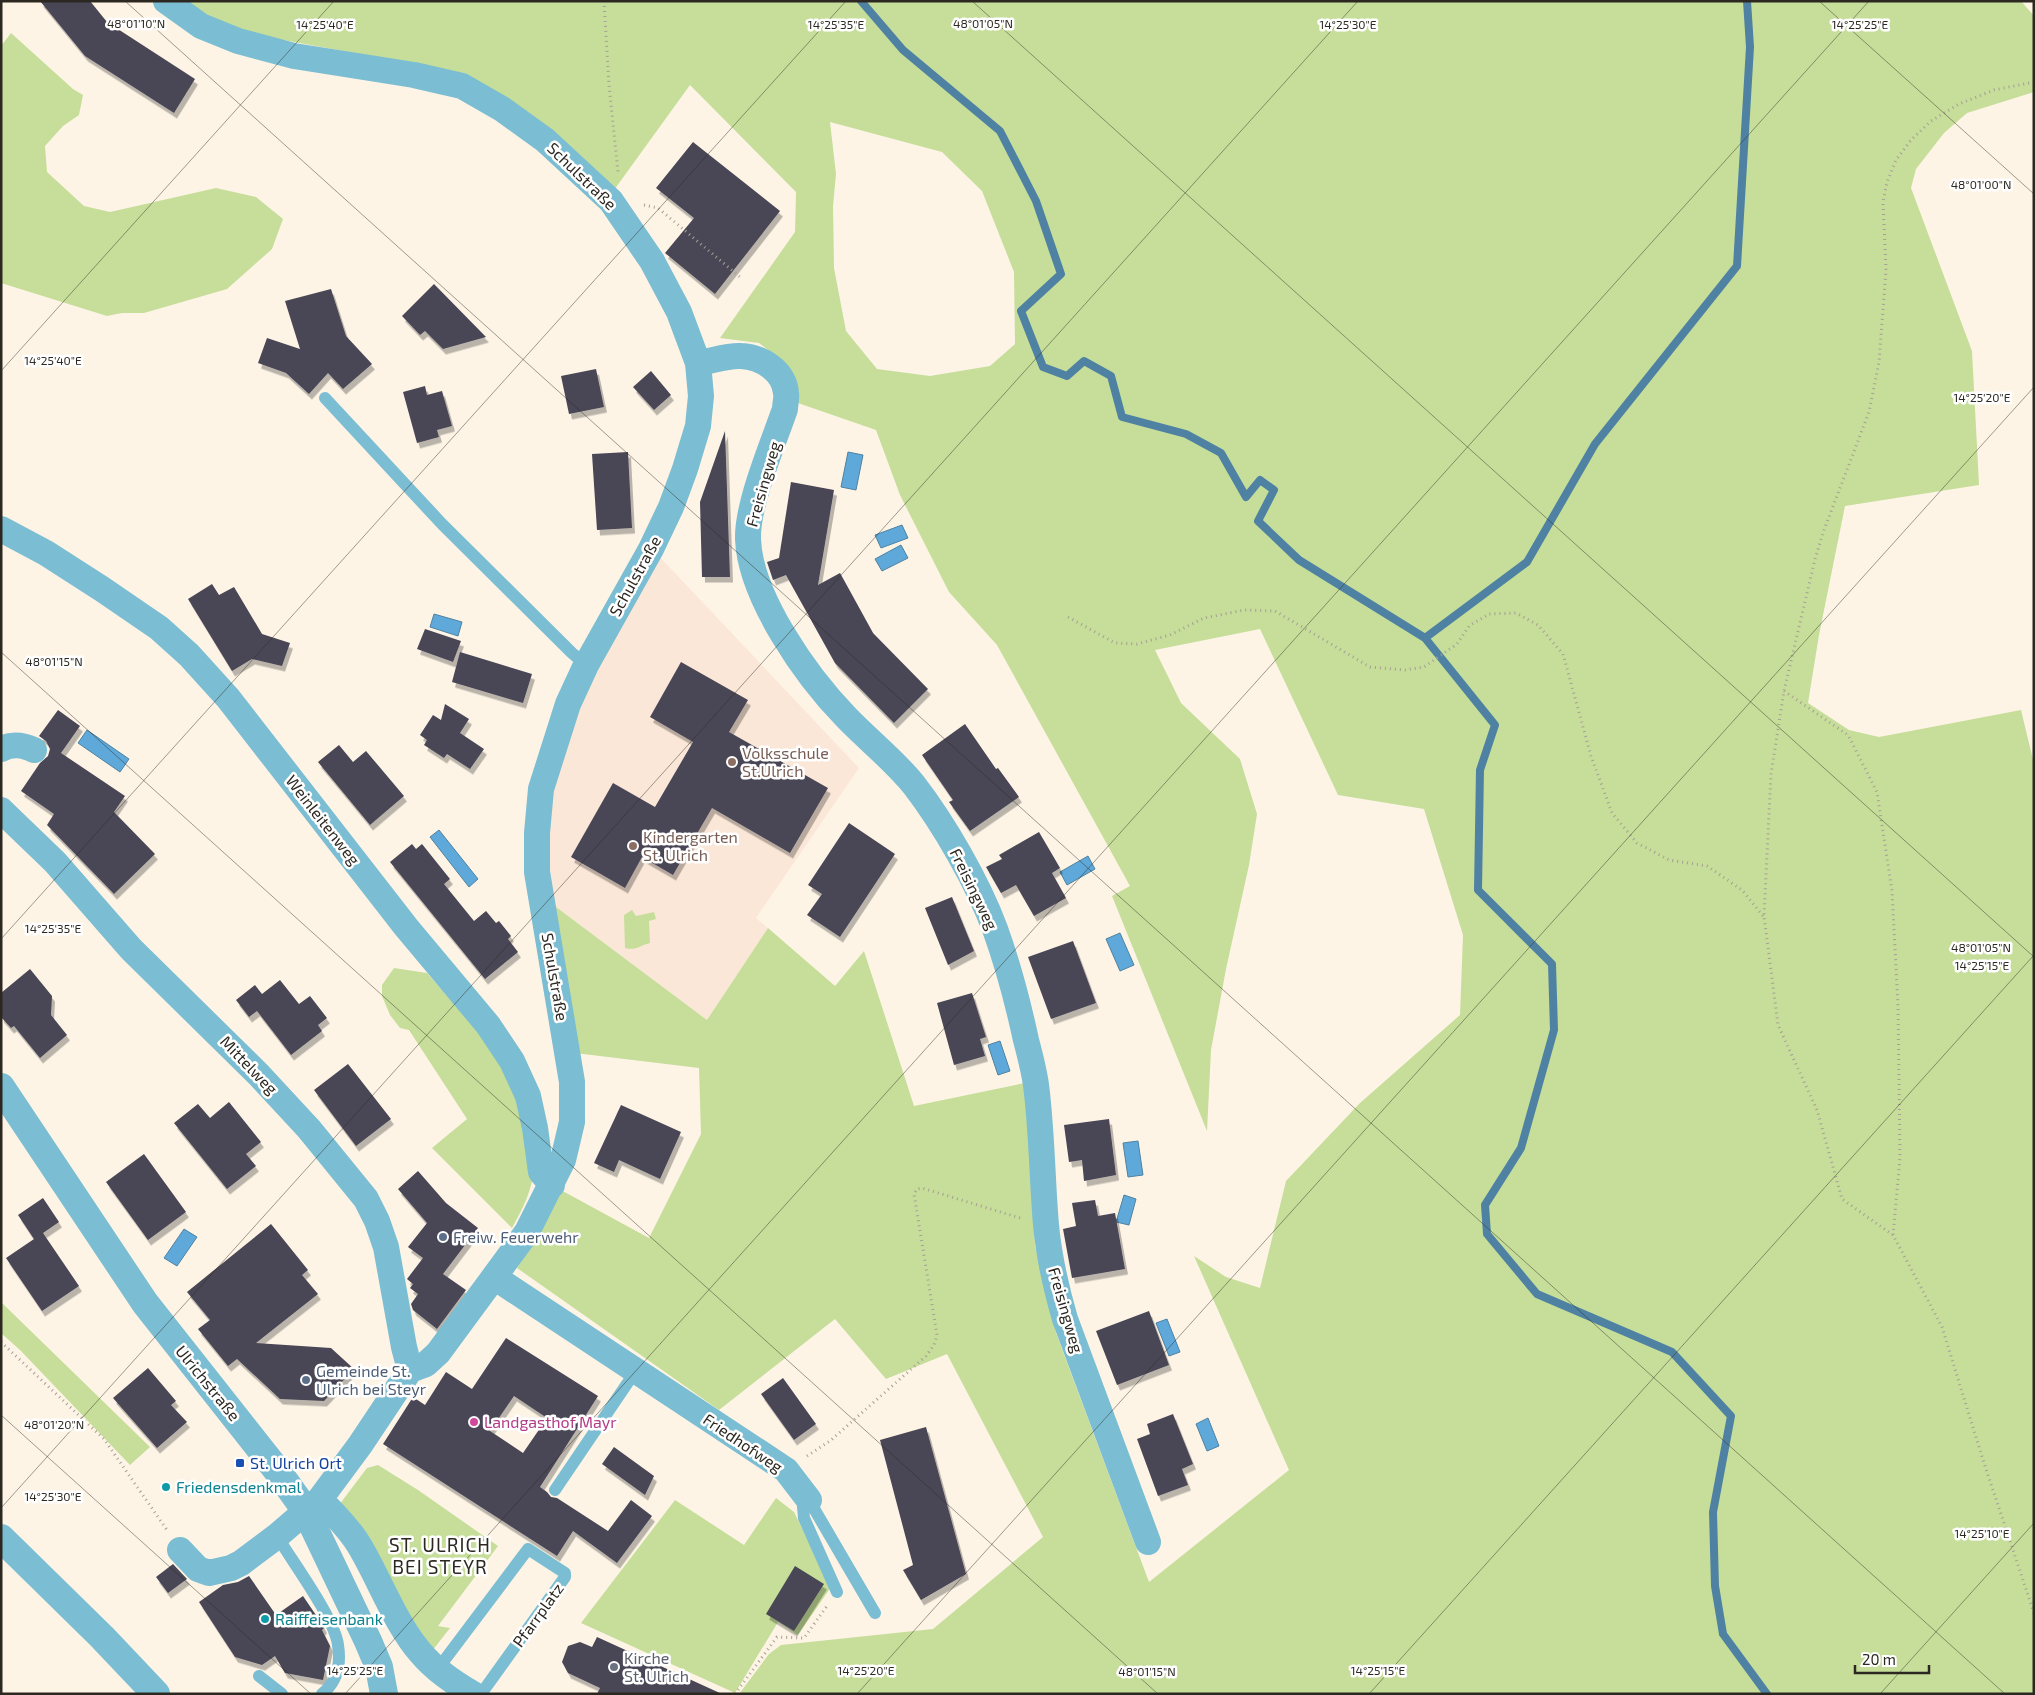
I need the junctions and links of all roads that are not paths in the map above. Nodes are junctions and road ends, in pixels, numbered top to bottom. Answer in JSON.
{"nodes":[{"id":1,"x":166,"y":1,"type":"edge"},
{"id":2,"x":698,"y":363,"type":"junction"},
{"id":3,"x":325,"y":398,"type":"dead end"},
{"id":4,"x":1,"y":529,"type":"edge"},
{"id":5,"x":586,"y":665,"type":"junction"},
{"id":6,"x":1,"y":749,"type":"edge"},
{"id":7,"x":34,"y":750,"type":"dead end"},
{"id":8,"x":1,"y":810,"type":"edge"},
{"id":9,"x":1,"y":1087,"type":"edge"},
{"id":10,"x":552,"y":1185,"type":"junction"},
{"id":11,"x":494,"y":1277,"type":"junction"},
{"id":12,"x":410,"y":1370,"type":"junction"},
{"id":13,"x":635,"y":1372,"type":"junction"},
{"id":14,"x":556,"y":1490,"type":"dead end"},
{"id":15,"x":810,"y":1500,"type":"junction"},
{"id":16,"x":313,"y":1505,"type":"junction"},
{"id":17,"x":276,"y":1536,"type":"junction"},
{"id":18,"x":1,"y":1538,"type":"edge"},
{"id":19,"x":1148,"y":1542,"type":"dead end"},
{"id":20,"x":180,"y":1550,"type":"road end"},
{"id":21,"x":837,"y":1592,"type":"road end"},
{"id":22,"x":875,"y":1614,"type":"dead end"},
{"id":23,"x":437,"y":1670,"type":"junction"},
{"id":24,"x":259,"y":1676,"type":"dead end"},
{"id":25,"x":156,"y":1694,"type":"edge"},
{"id":26,"x":282,"y":1694,"type":"edge"},
{"id":27,"x":322,"y":1694,"type":"edge"},
{"id":28,"x":384,"y":1694,"type":"edge"},
{"id":29,"x":473,"y":1694,"type":"edge"},
{"id":30,"x":481,"y":1694,"type":"edge"}],
"edges":[{"from":1,"to":2,"type":"street","name":"Schulstraße"},
{"from":2,"to":5,"type":"street","name":"Schulstraße"},
{"from":2,"to":19,"type":"street","name":"Freisingweg"},
{"from":3,"to":5,"type":"lane"},
{"from":4,"to":10,"type":"street","name":"Weinleitenweg"},
{"from":5,"to":10,"type":"street","name":"Schulstraße"},
{"from":6,"to":7,"type":"street"},
{"from":8,"to":12,"type":"street","name":"Mittelweg"},
{"from":9,"to":16,"type":"street","name":"Ulrichstraße"},
{"from":10,"to":11,"type":"street","name":"Schulstraße"},
{"from":11,"to":12,"type":"street"},
{"from":11,"to":13,"type":"street","name":"Friedhofweg"},
{"from":12,"to":16,"type":"street"},
{"from":13,"to":14,"type":"lane"},
{"from":13,"to":15,"type":"street","name":"Friedhofweg"},
{"from":15,"to":21,"type":"lane"},
{"from":15,"to":22,"type":"lane"},
{"from":16,"to":17,"type":"street"},
{"from":16,"to":23,"type":"street"},
{"from":16,"to":28,"type":"street","name":"Ulrichstraße"},
{"from":17,"to":20,"type":"street"},
{"from":17,"to":27,"type":"lane"},
{"from":18,"to":25,"type":"street"},
{"from":23,"to":29,"type":"street"},
{"from":23,"to":30,"type":"lane","name":"Pfarrplatz"},
{"from":24,"to":26,"type":"lane"}]}
